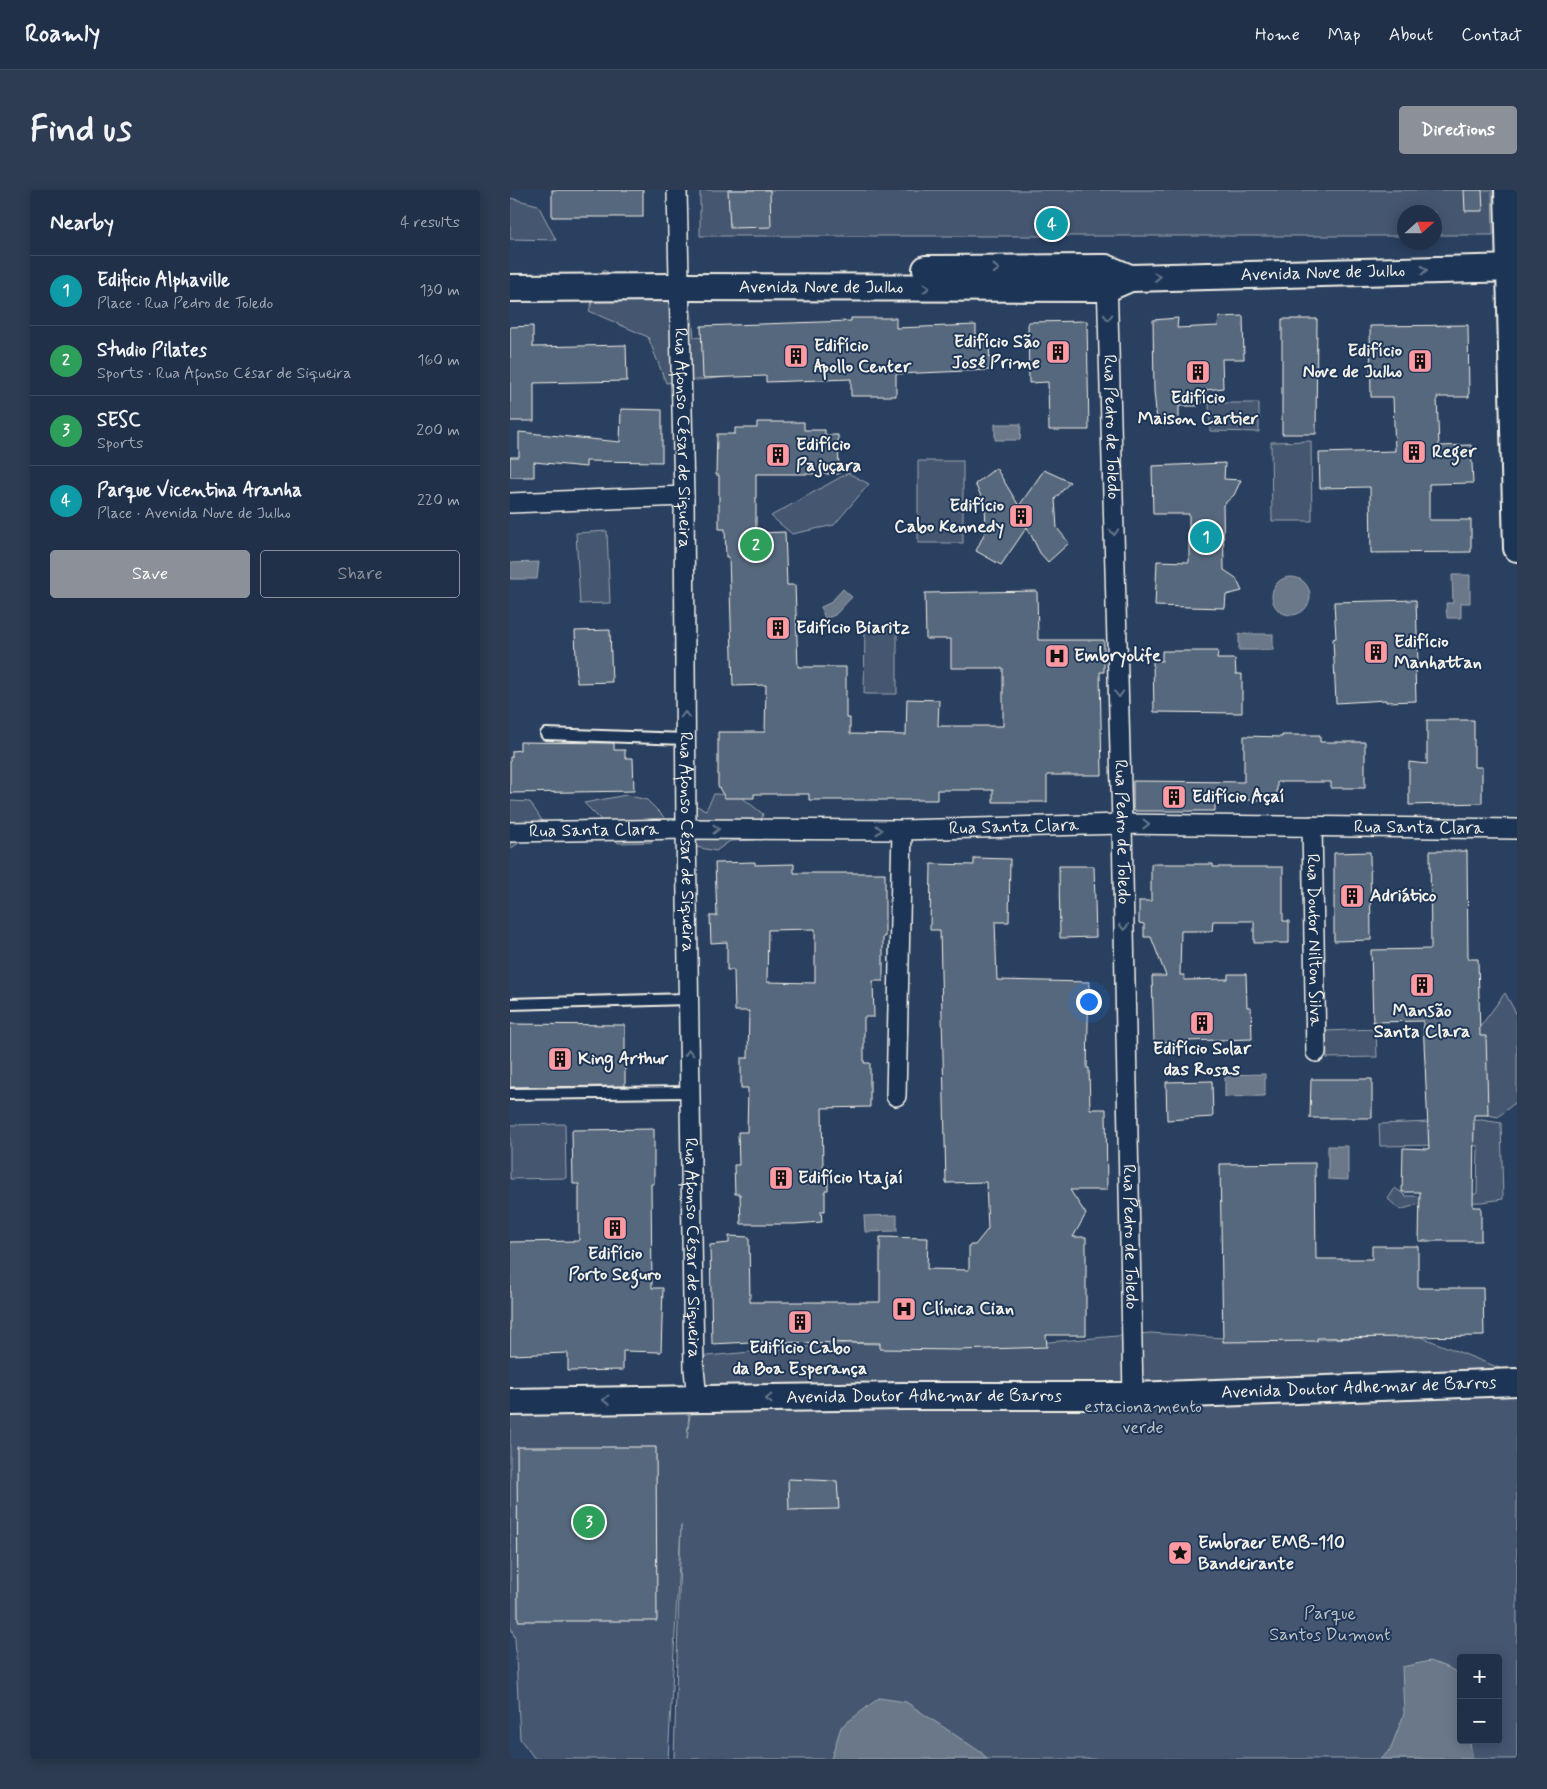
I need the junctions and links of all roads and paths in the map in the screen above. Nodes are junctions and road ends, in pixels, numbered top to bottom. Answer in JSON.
{"nodes":[{"id":1,"x":677,"y":190,"type":"edge"},
{"id":2,"x":1508,"y":190,"type":"edge"},
{"id":3,"x":1513,"y":268,"type":"edge"},
{"id":4,"x":510,"y":272,"type":"edge"},
{"id":5,"x":1114,"y":278,"type":"junction"},
{"id":6,"x":679,"y":279,"type":"junction"},
{"id":7,"x":510,"y":288,"type":"edge"},
{"id":8,"x":684,"y":496,"type":"junction"},
{"id":9,"x":510,"y":503,"type":"edge"},
{"id":10,"x":1517,"y":548,"type":"edge"},
{"id":11,"x":546,"y":734,"type":"dead end"},
{"id":12,"x":685,"y":739,"type":"junction"},
{"id":13,"x":1122,"y":824,"type":"junction"},
{"id":14,"x":1312,"y":826,"type":"junction"},
{"id":15,"x":686,"y":829,"type":"junction"},
{"id":16,"x":1517,"y":829,"type":"edge"},
{"id":17,"x":902,"y":830,"type":"junction"},
{"id":18,"x":510,"y":832,"type":"edge"},
{"id":19,"x":688,"y":999,"type":"junction"},
{"id":20,"x":510,"y":1004,"type":"edge"},
{"id":21,"x":1316,"y":1052,"type":"dead end"},
{"id":22,"x":690,"y":1092,"type":"junction"},
{"id":23,"x":510,"y":1094,"type":"edge"},
{"id":24,"x":896,"y":1096,"type":"dead end"},
{"id":25,"x":1517,"y":1382,"type":"edge"},
{"id":26,"x":1133,"y":1396,"type":"junction"},
{"id":27,"x":697,"y":1399,"type":"junction"},
{"id":28,"x":510,"y":1402,"type":"edge"}],
"edges":[{"from":1,"to":6,"type":"street","name":"Rua Afonso César de Siqueira"},
{"from":2,"to":3,"type":"main road"},
{"from":5,"to":3,"type":"main road","name":"Avenida Nove de Julho","one_way":true},
{"from":3,"to":10,"type":"main road"},
{"from":4,"to":6,"type":"main road","name":"Avenida Nove de Julho"},
{"from":6,"to":5,"type":"main road","name":"Avenida Nove de Julho","one_way":true},
{"from":5,"to":13,"type":"street","name":"Rua Pedro de Toledo","one_way":true},
{"from":6,"to":7,"type":"main road","name":"Avenida Nove de Julho"},
{"from":6,"to":8,"type":"street","name":"Rua Afonso César de Siqueira"},
{"from":8,"to":9,"type":"street"},
{"from":12,"to":8,"type":"street","name":"Rua Afonso César de Siqueira","one_way":true},
{"from":11,"to":12,"type":"lane"},
{"from":12,"to":15,"type":"street","name":"Rua Afonso César de Siqueira"},
{"from":13,"to":14,"type":"street","name":"Rua Santa Clara","one_way":true},
{"from":13,"to":17,"type":"street","name":"Rua Santa Clara"},
{"from":13,"to":26,"type":"street","name":"Rua Pedro de Toledo","one_way":true},
{"from":14,"to":16,"type":"street","name":"Rua Santa Clara"},
{"from":14,"to":21,"type":"street","name":"Rua Doutor Nilton Silva"},
{"from":15,"to":17,"type":"street","name":"Rua Santa Clara","one_way":true},
{"from":15,"to":18,"type":"street","name":"Rua Santa Clara"},
{"from":15,"to":19,"type":"street","name":"Rua Afonso César de Siqueira"},
{"from":17,"to":24,"type":"street"},
{"from":19,"to":20,"type":"lane"},
{"from":22,"to":19,"type":"street","name":"Rua Afonso César de Siqueira","one_way":true},
{"from":22,"to":23,"type":"lane"},
{"from":22,"to":27,"type":"street","name":"Rua Afonso César de Siqueira"},
{"from":25,"to":26,"type":"main road","name":"Avenida Doutor Adhemar de Barros"},
{"from":26,"to":27,"type":"main road","name":"Avenida Doutor Adhemar de Barros","one_way":true},
{"from":27,"to":28,"type":"main road","name":"Avenida Doutor Adhemar de Barros","one_way":true}]}
